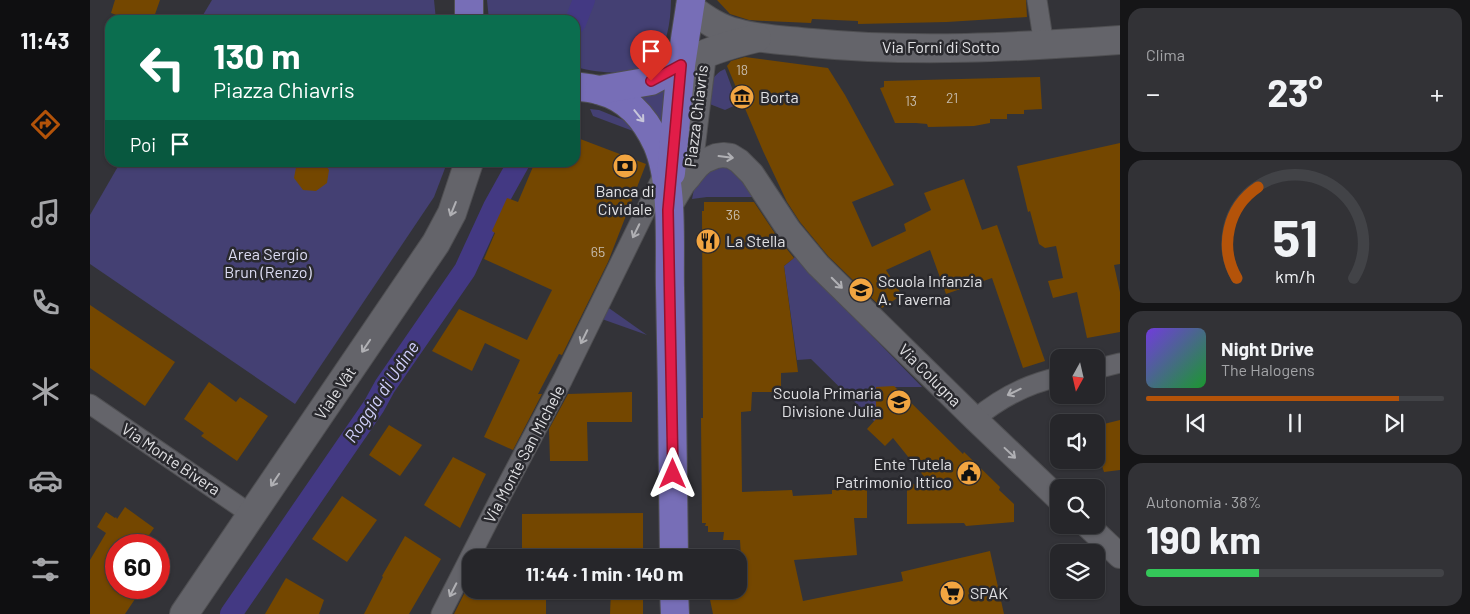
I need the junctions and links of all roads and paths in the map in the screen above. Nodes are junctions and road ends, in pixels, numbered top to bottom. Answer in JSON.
{"nodes":[{"id":1,"x":468,"y":0,"type":"edge"},
{"id":2,"x":1037,"y":0,"type":"edge"},
{"id":3,"x":691,"y":4,"type":"edge"},
{"id":4,"x":469,"y":15,"type":"edge"},
{"id":5,"x":761,"y":38,"type":"junction"},
{"id":6,"x":1120,"y":40,"type":"edge"},
{"id":7,"x":1044,"y":45,"type":"junction"},
{"id":8,"x":692,"y":60,"type":"junction"},
{"id":9,"x":587,"y":88,"type":"edge"},
{"id":10,"x":467,"y":167,"type":"edge"},
{"id":11,"x":677,"y":174,"type":"junction"},
{"id":12,"x":668,"y":210,"type":"junction"},
{"id":13,"x":803,"y":248,"type":"joint"},
{"id":14,"x":605,"y":294,"type":"joint"},
{"id":15,"x":1120,"y":363,"type":"edge"},
{"id":16,"x":1105,"y":367,"type":"edge"},
{"id":17,"x":1050,"y":379,"type":"edge"},
{"id":18,"x":90,"y":404,"type":"edge"},
{"id":19,"x":974,"y":419,"type":"junction"},
{"id":20,"x":1050,"y":490,"type":"edge"},
{"id":21,"x":252,"y":515,"type":"junction"},
{"id":22,"x":1097,"y":534,"type":"edge"},
{"id":23,"x":674,"y":549,"type":"edge"},
{"id":24,"x":1120,"y":556,"type":"edge"},
{"id":25,"x":675,"y":599,"type":"edge"},
{"id":26,"x":677,"y":599,"type":"edge"},
{"id":27,"x":184,"y":614,"type":"edge"},
{"id":28,"x":441,"y":614,"type":"edge"},
{"id":29,"x":674,"y":614,"type":"edge"},
{"id":30,"x":680,"y":614,"type":"edge"}],
"edges":[{"from":1,"to":4,"type":"main road"},
{"from":2,"to":7,"type":"street"},
{"from":3,"to":5,"type":"main road","name":"Via Forni di Sotto"},
{"from":3,"to":8,"type":"main road","name":"Piazza Chiavris"},
{"from":5,"to":7,"type":"main road","name":"Via Forni di Sotto"},
{"from":5,"to":8,"type":"main road","name":"Via Forni di Sotto"},
{"from":6,"to":7,"type":"main road","name":"Via Forni di Sotto"},
{"from":8,"to":9,"type":"main road","name":"Piazza Chiavris"},
{"from":8,"to":11,"type":"street","name":"Piazza Chiavris"},
{"from":8,"to":12,"type":"main road","name":"Piazza Chiavris"},
{"from":9,"to":11,"type":"main road","name":"Piazza Chiavris","one_way":true},
{"from":10,"to":21,"type":"main road","name":"Viale Vât","one_way":true},
{"from":11,"to":12,"type":"main road","name":"Piazza Chiavris"},
{"from":11,"to":13,"type":"street","name":"Piazza Chiavris","one_way":true},
{"from":11,"to":14,"type":"street","name":"Piazza Chiavris","one_way":true},
{"from":12,"to":23,"type":"main road","name":"Piazza Chiavris"},
{"from":13,"to":19,"type":"street","name":"Via Colugna","one_way":true},
{"from":14,"to":28,"type":"street","name":"Via Monte San Michele","one_way":true},
{"from":15,"to":16,"type":"street"},
{"from":17,"to":19,"type":"street","one_way":true},
{"from":18,"to":21,"type":"street","name":"Via Monte Bivera"},
{"from":19,"to":20,"type":"street","name":"Via Colugna","one_way":true},
{"from":21,"to":27,"type":"main road","name":"Viale Vât"},
{"from":22,"to":24,"type":"street"},
{"from":25,"to":29,"type":"main road"},
{"from":26,"to":30,"type":"street"}]}
